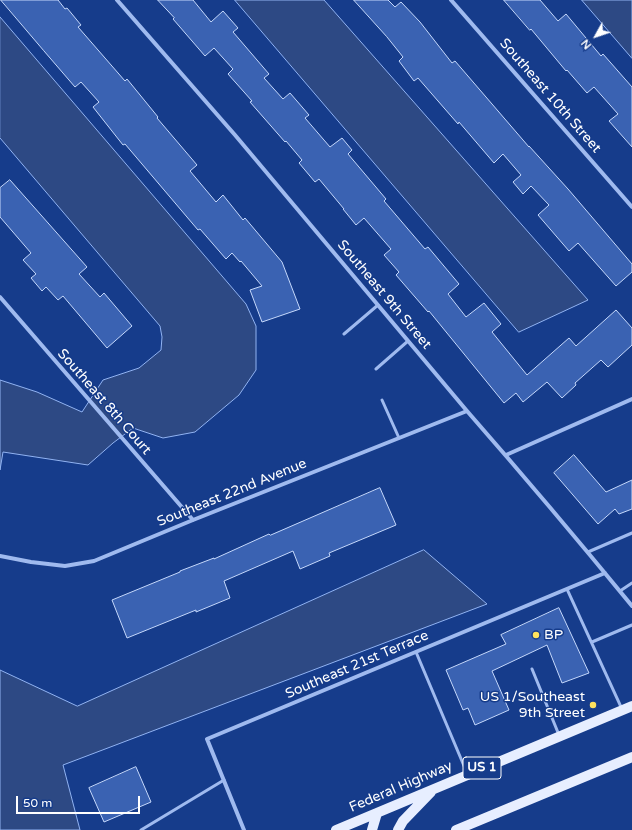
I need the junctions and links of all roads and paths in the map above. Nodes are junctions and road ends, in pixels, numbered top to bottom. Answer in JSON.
{"nodes":[{"id":1,"x":117,"y":0,"type":"edge"},
{"id":2,"x":451,"y":0,"type":"edge"},
{"id":3,"x":632,"y":207,"type":"edge"},
{"id":4,"x":0,"y":297,"type":"edge"},
{"id":5,"x":378,"y":305,"type":"junction"},
{"id":6,"x":344,"y":334,"type":"dead end"},
{"id":7,"x":408,"y":341,"type":"junction"},
{"id":8,"x":376,"y":369,"type":"dead end"},
{"id":9,"x":632,"y":399,"type":"edge"},
{"id":10,"x":382,"y":400,"type":"dead end"},
{"id":11,"x":467,"y":411,"type":"junction"},
{"id":12,"x":399,"y":438,"type":"junction"},
{"id":13,"x":506,"y":455,"type":"junction"},
{"id":14,"x":193,"y":520,"type":"junction"},
{"id":15,"x":632,"y":533,"type":"edge"},
{"id":16,"x":588,"y":552,"type":"junction"},
{"id":17,"x":1,"y":556,"type":"edge"},
{"id":18,"x":605,"y":573,"type":"junction"},
{"id":19,"x":632,"y":583,"type":"edge"},
{"id":20,"x":567,"y":588,"type":"junction"},
{"id":21,"x":620,"y":591,"type":"junction"},
{"id":22,"x":632,"y":606,"type":"edge"},
{"id":23,"x":632,"y":625,"type":"edge"},
{"id":24,"x":592,"y":642,"type":"junction"},
{"id":25,"x":416,"y":652,"type":"junction"},
{"id":26,"x":532,"y":669,"type":"dead end"},
{"id":27,"x":627,"y":708,"type":"edge"},
{"id":28,"x":559,"y":737,"type":"junction"},
{"id":29,"x":632,"y":757,"type":"edge"},
{"id":30,"x":467,"y":775,"type":"junction"},
{"id":31,"x":224,"y":780,"type":"junction"},
{"id":32,"x":434,"y":789,"type":"junction"},
{"id":33,"x":377,"y":813,"type":"junction"},
{"id":34,"x":141,"y":830,"type":"edge"},
{"id":35,"x":244,"y":830,"type":"edge"},
{"id":36,"x":336,"y":830,"type":"edge"},
{"id":37,"x":372,"y":830,"type":"edge"},
{"id":38,"x":398,"y":830,"type":"edge"},
{"id":39,"x":456,"y":830,"type":"edge"}],
"edges":[{"from":1,"to":5,"type":"street","name":"Southeast 9th Street"},
{"from":2,"to":3,"type":"street","name":"Southeast 10th Street"},
{"from":4,"to":14,"type":"street","name":"Southeast 8th Court"},
{"from":5,"to":6,"type":"lane"},
{"from":5,"to":7,"type":"street","name":"Southeast 9th Street"},
{"from":7,"to":8,"type":"lane"},
{"from":7,"to":11,"type":"street","name":"Southeast 9th Street"},
{"from":9,"to":13,"type":"street"},
{"from":10,"to":12,"type":"lane"},
{"from":11,"to":12,"type":"street","name":"Southeast 22nd Avenue"},
{"from":11,"to":13,"type":"street","name":"Southeast 9th Street"},
{"from":12,"to":14,"type":"street","name":"Southeast 22nd Avenue"},
{"from":13,"to":16,"type":"street","name":"Southeast 9th Street"},
{"from":14,"to":17,"type":"street","name":"Southeast 22nd Avenue"},
{"from":15,"to":16,"type":"lane"},
{"from":16,"to":18,"type":"street","name":"Southeast 9th Street"},
{"from":18,"to":20,"type":"street","name":"Southeast 21st Terrace"},
{"from":18,"to":21,"type":"street","name":"Southeast 9th Street"},
{"from":19,"to":21,"type":"lane"},
{"from":20,"to":24,"type":"lane"},
{"from":20,"to":25,"type":"street","name":"Southeast 21st Terrace"},
{"from":21,"to":22,"type":"street","name":"Southeast 9th Street"},
{"from":23,"to":24,"type":"lane"},
{"from":24,"to":27,"type":"lane"},
{"from":25,"to":30,"type":"lane"},
{"from":25,"to":31,"type":"street","name":"Southeast 21st Terrace"},
{"from":26,"to":28,"type":"lane"},
{"from":27,"to":28,"type":"main road","name":"Federal Highway","number":"US 1"},
{"from":28,"to":30,"type":"main road","name":"Federal Highway","number":"US 1"},
{"from":29,"to":39,"type":"main road"},
{"from":30,"to":32,"type":"main road","name":"Federal Highway","number":"US 1"},
{"from":31,"to":34,"type":"lane"},
{"from":31,"to":35,"type":"street","name":"Southeast 21st Terrace"},
{"from":32,"to":33,"type":"main road","name":"Federal Highway","number":"US 1"},
{"from":32,"to":38,"type":"main road"},
{"from":33,"to":36,"type":"main road","name":"Federal Highway","number":"US 1"},
{"from":33,"to":37,"type":"main road"}]}
